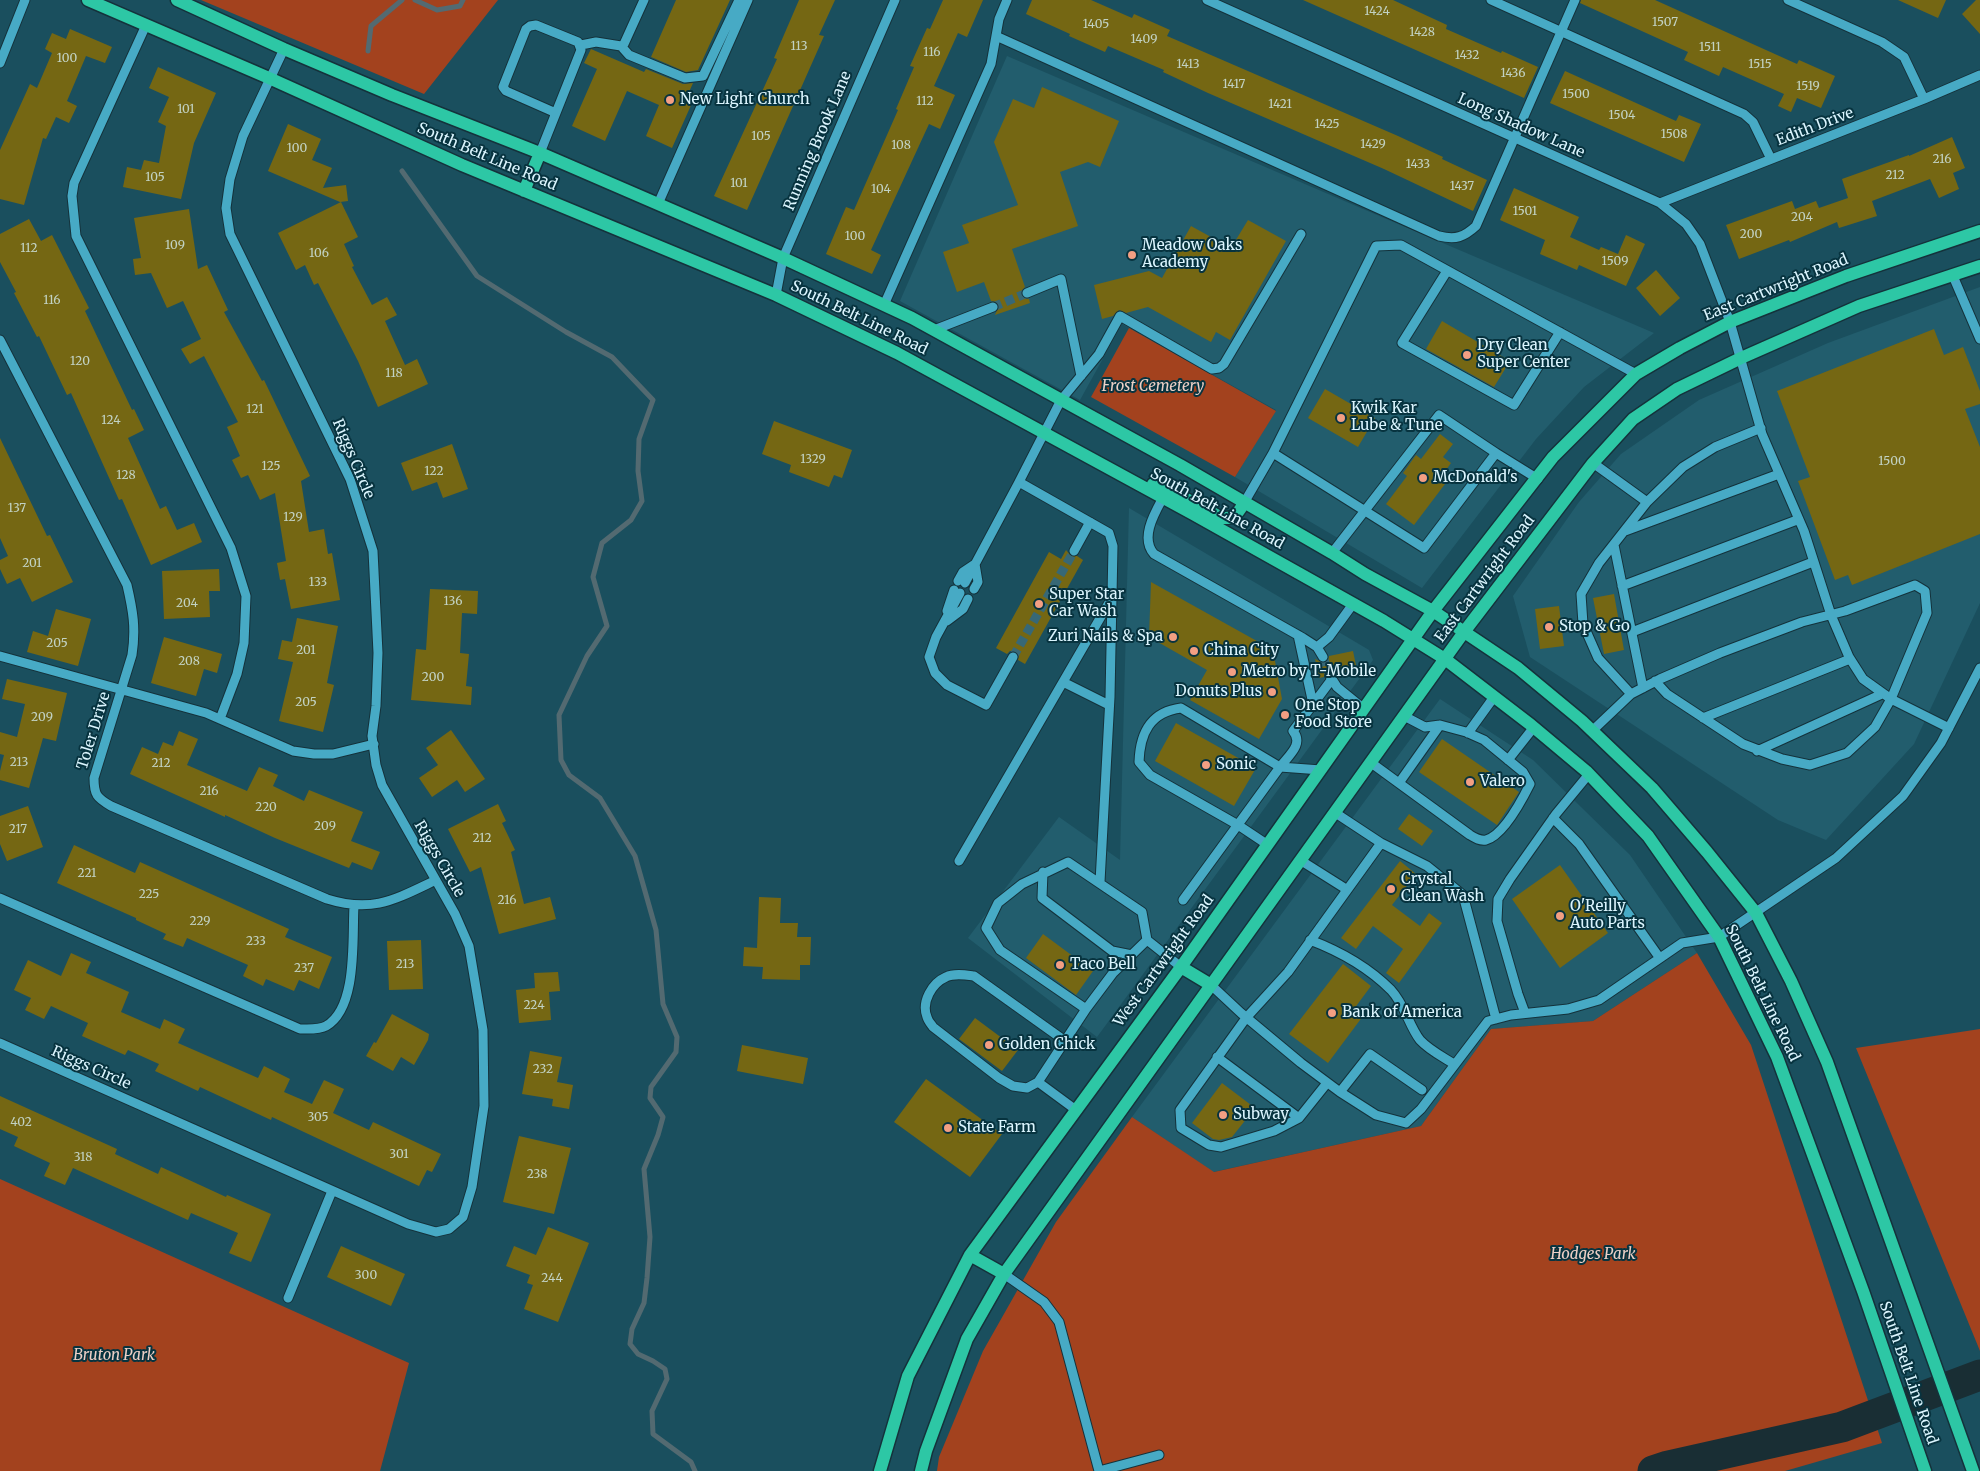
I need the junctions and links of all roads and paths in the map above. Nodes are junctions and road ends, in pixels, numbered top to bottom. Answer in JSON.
{"nodes":[{"id":1,"x":25,"y":0,"type":"edge"},
{"id":2,"x":88,"y":0,"type":"edge"},
{"id":3,"x":177,"y":0,"type":"edge"},
{"id":4,"x":644,"y":0,"type":"edge"},
{"id":5,"x":739,"y":0,"type":"edge"},
{"id":6,"x":748,"y":0,"type":"edge"},
{"id":7,"x":895,"y":0,"type":"edge"},
{"id":8,"x":1007,"y":0,"type":"edge"},
{"id":9,"x":1207,"y":0,"type":"edge"},
{"id":10,"x":1491,"y":0,"type":"edge"},
{"id":11,"x":1574,"y":0,"type":"edge"},
{"id":12,"x":1788,"y":0,"type":"edge"},
{"id":13,"x":146,"y":25,"type":"junction"},
{"id":14,"x":1561,"y":32,"type":"junction"},
{"id":15,"x":996,"y":36,"type":"junction"},
{"id":16,"x":581,"y":45,"type":"junction"},
{"id":17,"x":621,"y":46,"type":"junction"},
{"id":18,"x":284,"y":49,"type":"junction"},
{"id":19,"x":0,"y":64,"type":"edge"},
{"id":20,"x":1980,"y":75,"type":"edge"},
{"id":21,"x":269,"y":78,"type":"junction"},
{"id":22,"x":1924,"y":99,"type":"junction"},
{"id":23,"x":556,"y":113,"type":"junction"},
{"id":24,"x":1514,"y":138,"type":"junction"},
{"id":25,"x":540,"y":153,"type":"junction"},
{"id":26,"x":1771,"y":159,"type":"junction"},
{"id":27,"x":524,"y":190,"type":"junction"},
{"id":28,"x":1660,"y":203,"type":"junction"},
{"id":29,"x":658,"y":204,"type":"junction"},
{"id":30,"x":1980,"y":231,"type":"edge"},
{"id":31,"x":1300,"y":234,"type":"dead end"},
{"id":32,"x":783,"y":258,"type":"junction"},
{"id":33,"x":1980,"y":266,"type":"edge"},
{"id":34,"x":1447,"y":271,"type":"junction"},
{"id":35,"x":1952,"y":276,"type":"junction"},
{"id":36,"x":1027,"y":293,"type":"tunnel mouth"},
{"id":37,"x":776,"y":295,"type":"junction"},
{"id":38,"x":884,"y":305,"type":"junction"},
{"id":39,"x":993,"y":307,"type":"tunnel mouth"},
{"id":40,"x":1730,"y":322,"type":"junction"},
{"id":41,"x":934,"y":330,"type":"junction"},
{"id":42,"x":1560,"y":332,"type":"junction"},
{"id":43,"x":1980,"y":339,"type":"edge"},
{"id":44,"x":0,"y":340,"type":"edge"},
{"id":45,"x":1741,"y":358,"type":"junction"},
{"id":46,"x":1636,"y":374,"type":"junction"},
{"id":47,"x":1080,"y":376,"type":"junction"},
{"id":48,"x":1061,"y":400,"type":"junction"},
{"id":49,"x":1761,"y":428,"type":"junction"},
{"id":50,"x":1043,"y":432,"type":"junction"},
{"id":51,"x":1272,"y":453,"type":"junction"},
{"id":52,"x":1496,"y":453,"type":"junction"},
{"id":53,"x":1594,"y":463,"type":"junction"},
{"id":54,"x":1779,"y":474,"type":"junction"},
{"id":55,"x":1538,"y":479,"type":"junction"},
{"id":56,"x":1019,"y":482,"type":"junction"},
{"id":57,"x":1165,"y":493,"type":"junction"},
{"id":58,"x":1647,"y":502,"type":"junction"},
{"id":59,"x":1244,"y":503,"type":"junction"},
{"id":60,"x":1365,"y":510,"type":"junction"},
{"id":61,"x":1797,"y":520,"type":"junction"},
{"id":62,"x":1090,"y":522,"type":"junction"},
{"id":63,"x":1624,"y":532,"type":"junction"},
{"id":64,"x":1614,"y":545,"type":"junction"},
{"id":65,"x":1074,"y":552,"type":"tunnel mouth"},
{"id":66,"x":1332,"y":553,"type":"junction"},
{"id":67,"x":1814,"y":562,"type":"junction"},
{"id":68,"x":976,"y":564,"type":"junction"},
{"id":69,"x":962,"y":582,"type":"dead end"},
{"id":70,"x":1622,"y":586,"type":"junction"},
{"id":71,"x":974,"y":589,"type":"dead end"},
{"id":72,"x":957,"y":592,"type":"dead end"},
{"id":73,"x":968,"y":599,"type":"dead end"},
{"id":74,"x":1112,"y":599,"type":"junction"},
{"id":75,"x":1353,"y":604,"type":"junction"},
{"id":76,"x":1433,"y":612,"type":"junction"},
{"id":77,"x":1831,"y":615,"type":"junction"},
{"id":78,"x":943,"y":624,"type":"junction"},
{"id":79,"x":1464,"y":632,"type":"junction"},
{"id":80,"x":1632,"y":632,"type":"junction"},
{"id":81,"x":1298,"y":635,"type":"junction"},
{"id":82,"x":1413,"y":639,"type":"junction"},
{"id":83,"x":1317,"y":647,"type":"junction"},
{"id":84,"x":0,"y":656,"type":"edge"},
{"id":85,"x":1013,"y":657,"type":"tunnel mouth"},
{"id":86,"x":1323,"y":658,"type":"tunnel mouth"},
{"id":87,"x":1445,"y":659,"type":"junction"},
{"id":88,"x":1850,"y":659,"type":"junction"},
{"id":89,"x":1980,"y":668,"type":"edge"},
{"id":90,"x":1063,"y":682,"type":"junction"},
{"id":91,"x":1655,"y":682,"type":"junction"},
{"id":92,"x":1643,"y":688,"type":"junction"},
{"id":93,"x":121,"y":691,"type":"junction"},
{"id":94,"x":1631,"y":694,"type":"junction"},
{"id":95,"x":1882,"y":694,"type":"junction"},
{"id":96,"x":1494,"y":697,"type":"junction"},
{"id":97,"x":1891,"y":699,"type":"junction"},
{"id":98,"x":1313,"y":704,"type":"junction"},
{"id":99,"x":1109,"y":705,"type":"junction"},
{"id":100,"x":1364,"y":709,"type":"junction"},
{"id":101,"x":1404,"y":716,"type":"junction"},
{"id":102,"x":1703,"y":718,"type":"junction"},
{"id":103,"x":220,"y":719,"type":"junction"},
{"id":104,"x":1440,"y":725,"type":"junction"},
{"id":105,"x":1534,"y":727,"type":"junction"},
{"id":106,"x":1949,"y":728,"type":"junction"},
{"id":107,"x":1592,"y":731,"type":"junction"},
{"id":108,"x":1468,"y":733,"type":"junction"},
{"id":109,"x":374,"y":744,"type":"junction"},
{"id":110,"x":1757,"y":751,"type":"junction"},
{"id":111,"x":1508,"y":760,"type":"junction"},
{"id":112,"x":1370,"y":762,"type":"junction"},
{"id":113,"x":1280,"y":766,"type":"junction"},
{"id":114,"x":1321,"y":770,"type":"junction"},
{"id":115,"x":1589,"y":774,"type":"junction"},
{"id":116,"x":1399,"y":783,"type":"junction"},
{"id":117,"x":1334,"y":812,"type":"junction"},
{"id":118,"x":1553,"y":818,"type":"junction"},
{"id":119,"x":1238,"y":825,"type":"junction"},
{"id":120,"x":1381,"y":843,"type":"junction"},
{"id":121,"x":1268,"y":845,"type":"junction"},
{"id":122,"x":1300,"y":860,"type":"junction"},
{"id":123,"x":959,"y":861,"type":"dead end"},
{"id":124,"x":1043,"y":872,"type":"junction"},
{"id":125,"x":434,"y":881,"type":"junction"},
{"id":126,"x":1100,"y":882,"type":"junction"},
{"id":127,"x":1346,"y":889,"type":"junction"},
{"id":128,"x":0,"y":898,"type":"edge"},
{"id":129,"x":1183,"y":900,"type":"dead end"},
{"id":130,"x":354,"y":906,"type":"junction"},
{"id":131,"x":1756,"y":913,"type":"junction"},
{"id":132,"x":1719,"y":937,"type":"junction"},
{"id":133,"x":1147,"y":940,"type":"junction"},
{"id":134,"x":1310,"y":940,"type":"junction"},
{"id":135,"x":1132,"y":955,"type":"junction"},
{"id":136,"x":1659,"y":957,"type":"junction"},
{"id":137,"x":1181,"y":966,"type":"junction"},
{"id":138,"x":1210,"y":985,"type":"junction"},
{"id":139,"x":1086,"y":1008,"type":"junction"},
{"id":140,"x":1525,"y":1013,"type":"junction"},
{"id":141,"x":1246,"y":1018,"type":"junction"},
{"id":142,"x":1496,"y":1019,"type":"junction"},
{"id":143,"x":1065,"y":1041,"type":"junction"},
{"id":144,"x":0,"y":1043,"type":"edge"},
{"id":145,"x":1218,"y":1057,"type":"junction"},
{"id":146,"x":1454,"y":1064,"type":"junction"},
{"id":147,"x":1038,"y":1082,"type":"junction"},
{"id":148,"x":1327,"y":1083,"type":"junction"},
{"id":149,"x":1422,"y":1090,"type":"dead end"},
{"id":150,"x":1340,"y":1092,"type":"junction"},
{"id":151,"x":1076,"y":1110,"type":"junction"},
{"id":152,"x":1299,"y":1118,"type":"junction"},
{"id":153,"x":332,"y":1191,"type":"junction"},
{"id":154,"x":970,"y":1255,"type":"junction"},
{"id":155,"x":1004,"y":1274,"type":"junction"},
{"id":156,"x":288,"y":1298,"type":"dead end"},
{"id":157,"x":1159,"y":1455,"type":"dead end"},
{"id":158,"x":880,"y":1471,"type":"edge"},
{"id":159,"x":921,"y":1471,"type":"edge"},
{"id":160,"x":1099,"y":1471,"type":"edge"},
{"id":161,"x":1925,"y":1471,"type":"edge"},
{"id":162,"x":1973,"y":1471,"type":"edge"}],
"edges":[{"from":1,"to":19,"type":"street"},
{"from":2,"to":13,"type":"main road","name":"South Belt Line Road"},
{"from":3,"to":18,"type":"main road","name":"South Belt Line Road"},
{"from":4,"to":17,"type":"street"},
{"from":5,"to":17,"type":"street"},
{"from":6,"to":29,"type":"street"},
{"from":7,"to":32,"type":"street","name":"Running Brook Lane"},
{"from":8,"to":15,"type":"street"},
{"from":9,"to":24,"type":"street","name":"Long Shadow Lane"},
{"from":10,"to":14,"type":"street"},
{"from":11,"to":14,"type":"street"},
{"from":12,"to":22,"type":"street"},
{"from":13,"to":21,"type":"main road","name":"South Belt Line Road"},
{"from":13,"to":103,"type":"street"},
{"from":14,"to":24,"type":"street"},
{"from":14,"to":26,"type":"street"},
{"from":15,"to":24,"type":"street"},
{"from":15,"to":38,"type":"street"},
{"from":16,"to":17,"type":"street"},
{"from":16,"to":23,"type":"street"},
{"from":16,"to":23,"type":"street"},
{"from":18,"to":21,"type":"street","name":"Riggs Circle"},
{"from":18,"to":25,"type":"main road","name":"South Belt Line Road"},
{"from":20,"to":22,"type":"street","name":"Edith Drive"},
{"from":21,"to":27,"type":"main road","name":"South Belt Line Road"},
{"from":21,"to":109,"type":"street","name":"Riggs Circle"},
{"from":22,"to":26,"type":"street","name":"Edith Drive"},
{"from":23,"to":25,"type":"street"},
{"from":24,"to":28,"type":"street","name":"Long Shadow Lane"},
{"from":25,"to":27,"type":"main road"},
{"from":25,"to":29,"type":"main road","name":"South Belt Line Road"},
{"from":26,"to":28,"type":"street","name":"Edith Drive"},
{"from":27,"to":37,"type":"main road","name":"South Belt Line Road"},
{"from":28,"to":40,"type":"street","name":"Long Shadow Lane"},
{"from":29,"to":32,"type":"main road","name":"South Belt Line Road"},
{"from":30,"to":40,"type":"main road","name":"East Cartwright Road"},
{"from":31,"to":47,"type":"street"},
{"from":32,"to":37,"type":"street","name":"Running Brook Lane"},
{"from":32,"to":38,"type":"main road","name":"South Belt Line Road"},
{"from":33,"to":35,"type":"main road","name":"East Cartwright Road"},
{"from":34,"to":42,"type":"street"},
{"from":34,"to":42,"type":"street"},
{"from":34,"to":51,"type":"street"},
{"from":35,"to":43,"type":"street"},
{"from":35,"to":45,"type":"main road","name":"East Cartwright Road"},
{"from":36,"to":47,"type":"street"},
{"from":37,"to":50,"type":"main road","name":"South Belt Line Road"},
{"from":38,"to":41,"type":"main road","name":"South Belt Line Road"},
{"from":39,"to":41,"type":"street"},
{"from":40,"to":45,"type":"street","name":"Long Shadow Lane"},
{"from":40,"to":46,"type":"main road","name":"East Cartwright Road"},
{"from":41,"to":48,"type":"main road","name":"South Belt Line Road"},
{"from":42,"to":46,"type":"street"},
{"from":44,"to":93,"type":"street","name":"Toler Drive"},
{"from":45,"to":49,"type":"street","name":"Long Shadow Lane"},
{"from":45,"to":53,"type":"main road","name":"East Cartwright Road"},
{"from":46,"to":55,"type":"main road","name":"East Cartwright Road"},
{"from":47,"to":48,"type":"street"},
{"from":48,"to":50,"type":"street"},
{"from":48,"to":59,"type":"main road","name":"South Belt Line Road"},
{"from":49,"to":54,"type":"street","name":"Long Shadow Lane"},
{"from":49,"to":58,"type":"street"},
{"from":50,"to":56,"type":"street"},
{"from":50,"to":57,"type":"main road","name":"South Belt Line Road"},
{"from":51,"to":59,"type":"street"},
{"from":51,"to":60,"type":"street"},
{"from":52,"to":55,"type":"street"},
{"from":52,"to":60,"type":"street"},
{"from":52,"to":60,"type":"street"},
{"from":53,"to":58,"type":"street"},
{"from":53,"to":79,"type":"main road","name":"East Cartwright Road"},
{"from":54,"to":61,"type":"street","name":"Long Shadow Lane"},
{"from":54,"to":63,"type":"street"},
{"from":55,"to":76,"type":"main road","name":"East Cartwright Road"},
{"from":56,"to":62,"type":"street"},
{"from":56,"to":68,"type":"street"},
{"from":57,"to":59,"type":"main road"},
{"from":57,"to":75,"type":"main road","name":"South Belt Line Road"},
{"from":57,"to":81,"type":"street"},
{"from":58,"to":63,"type":"street"},
{"from":59,"to":66,"type":"main road","name":"South Belt Line Road"},
{"from":60,"to":66,"type":"street"},
{"from":61,"to":67,"type":"street","name":"Long Shadow Lane"},
{"from":61,"to":70,"type":"street"},
{"from":62,"to":65,"type":"street"},
{"from":62,"to":74,"type":"street"},
{"from":63,"to":64,"type":"street"},
{"from":64,"to":70,"type":"street"},
{"from":64,"to":94,"type":"street"},
{"from":66,"to":76,"type":"main road","name":"South Belt Line Road"},
{"from":67,"to":77,"type":"street","name":"Long Shadow Lane"},
{"from":67,"to":80,"type":"street"},
{"from":68,"to":69,"type":"street"},
{"from":68,"to":71,"type":"street"},
{"from":70,"to":80,"type":"street"},
{"from":72,"to":78,"type":"street"},
{"from":73,"to":78,"type":"street"},
{"from":74,"to":90,"type":"street"},
{"from":74,"to":99,"type":"street"},
{"from":75,"to":82,"type":"main road","name":"South Belt Line Road"},
{"from":75,"to":83,"type":"street"},
{"from":76,"to":79,"type":"main road","name":"South Belt Line Road"},
{"from":76,"to":82,"type":"main road","name":"East Cartwright Road"},
{"from":77,"to":88,"type":"street","name":"Long Shadow Lane"},
{"from":77,"to":91,"type":"street"},
{"from":77,"to":97,"type":"street"},
{"from":78,"to":85,"type":"street"},
{"from":79,"to":87,"type":"main road","name":"East Cartwright Road"},
{"from":79,"to":107,"type":"main road","name":"South Belt Line Road"},
{"from":80,"to":92,"type":"street"},
{"from":81,"to":83,"type":"street"},
{"from":81,"to":98,"type":"street"},
{"from":82,"to":87,"type":"main road","name":"South Belt Line Road"},
{"from":82,"to":100,"type":"main road","name":"West Cartwright Road"},
{"from":83,"to":86,"type":"street"},
{"from":84,"to":93,"type":"street"},
{"from":87,"to":96,"type":"main road","name":"South Belt Line Road"},
{"from":87,"to":101,"type":"main road"},
{"from":88,"to":95,"type":"street","name":"Long Shadow Lane"},
{"from":88,"to":102,"type":"street"},
{"from":89,"to":106,"type":"street"},
{"from":90,"to":99,"type":"street"},
{"from":90,"to":123,"type":"street"},
{"from":91,"to":92,"type":"street"},
{"from":91,"to":102,"type":"street"},
{"from":92,"to":94,"type":"street"},
{"from":93,"to":103,"type":"street"},
{"from":93,"to":130,"type":"street","name":"Toler Drive"},
{"from":94,"to":107,"type":"street"},
{"from":95,"to":97,"type":"street","name":"Long Shadow Lane"},
{"from":95,"to":110,"type":"street"},
{"from":96,"to":105,"type":"main road","name":"South Belt Line Road"},
{"from":96,"to":108,"type":"street"},
{"from":97,"to":106,"type":"street","name":"Long Shadow Lane"},
{"from":97,"to":110,"type":"street"},
{"from":98,"to":100,"type":"street"},
{"from":98,"to":113,"type":"street"},
{"from":99,"to":126,"type":"street"},
{"from":100,"to":114,"type":"main road","name":"West Cartwright Road"},
{"from":101,"to":104,"type":"street"},
{"from":101,"to":112,"type":"main road"},
{"from":102,"to":110,"type":"street"},
{"from":103,"to":109,"type":"street"},
{"from":104,"to":108,"type":"street"},
{"from":104,"to":116,"type":"street"},
{"from":105,"to":111,"type":"street"},
{"from":105,"to":115,"type":"main road","name":"South Belt Line Road"},
{"from":106,"to":131,"type":"street"},
{"from":107,"to":131,"type":"main road","name":"South Belt Line Road"},
{"from":108,"to":111,"type":"street"},
{"from":109,"to":125,"type":"street","name":"Riggs Circle"},
{"from":111,"to":116,"type":"street"},
{"from":112,"to":116,"type":"street"},
{"from":112,"to":117,"type":"main road"},
{"from":113,"to":114,"type":"street"},
{"from":113,"to":119,"type":"street"},
{"from":113,"to":119,"type":"street"},
{"from":114,"to":121,"type":"main road","name":"West Cartwright Road"},
{"from":115,"to":118,"type":"street"},
{"from":115,"to":132,"type":"main road","name":"South Belt Line Road"},
{"from":117,"to":120,"type":"street"},
{"from":117,"to":122,"type":"main road"},
{"from":118,"to":136,"type":"street"},
{"from":118,"to":140,"type":"street"},
{"from":119,"to":121,"type":"street"},
{"from":119,"to":129,"type":"street"},
{"from":120,"to":127,"type":"street"},
{"from":120,"to":142,"type":"street"},
{"from":121,"to":137,"type":"main road","name":"West Cartwright Road"},
{"from":122,"to":127,"type":"street"},
{"from":122,"to":138,"type":"main road"},
{"from":124,"to":126,"type":"street"},
{"from":124,"to":135,"type":"street"},
{"from":124,"to":139,"type":"street"},
{"from":125,"to":130,"type":"street","name":"Toler Drive"},
{"from":125,"to":153,"type":"street","name":"Riggs Circle"},
{"from":126,"to":133,"type":"street"},
{"from":127,"to":134,"type":"street"},
{"from":128,"to":130,"type":"street"},
{"from":131,"to":132,"type":"street"},
{"from":131,"to":162,"type":"main road","name":"South Belt Line Road"},
{"from":132,"to":136,"type":"street"},
{"from":132,"to":161,"type":"main road","name":"South Belt Line Road"},
{"from":133,"to":135,"type":"street"},
{"from":133,"to":137,"type":"street"},
{"from":134,"to":141,"type":"street"},
{"from":134,"to":146,"type":"street"},
{"from":135,"to":139,"type":"street"},
{"from":136,"to":140,"type":"street"},
{"from":137,"to":138,"type":"main road"},
{"from":137,"to":151,"type":"main road","name":"West Cartwright Road"},
{"from":138,"to":141,"type":"street"},
{"from":138,"to":155,"type":"main road"},
{"from":139,"to":143,"type":"street"},
{"from":140,"to":142,"type":"street"},
{"from":141,"to":145,"type":"street"},
{"from":141,"to":148,"type":"street"},
{"from":142,"to":146,"type":"street"},
{"from":143,"to":147,"type":"street"},
{"from":143,"to":147,"type":"street"},
{"from":144,"to":153,"type":"street","name":"Riggs Circle"},
{"from":145,"to":152,"type":"street"},
{"from":145,"to":152,"type":"street"},
{"from":146,"to":150,"type":"street"},
{"from":147,"to":151,"type":"street"},
{"from":148,"to":150,"type":"street"},
{"from":148,"to":152,"type":"street"},
{"from":149,"to":150,"type":"street"},
{"from":151,"to":154,"type":"main road","name":"West Cartwright Road"},
{"from":153,"to":156,"type":"street"},
{"from":154,"to":155,"type":"main road"},
{"from":154,"to":158,"type":"main road","name":"West Cartwright Road"},
{"from":155,"to":159,"type":"main road"},
{"from":155,"to":160,"type":"street"},
{"from":157,"to":160,"type":"street"}]}
